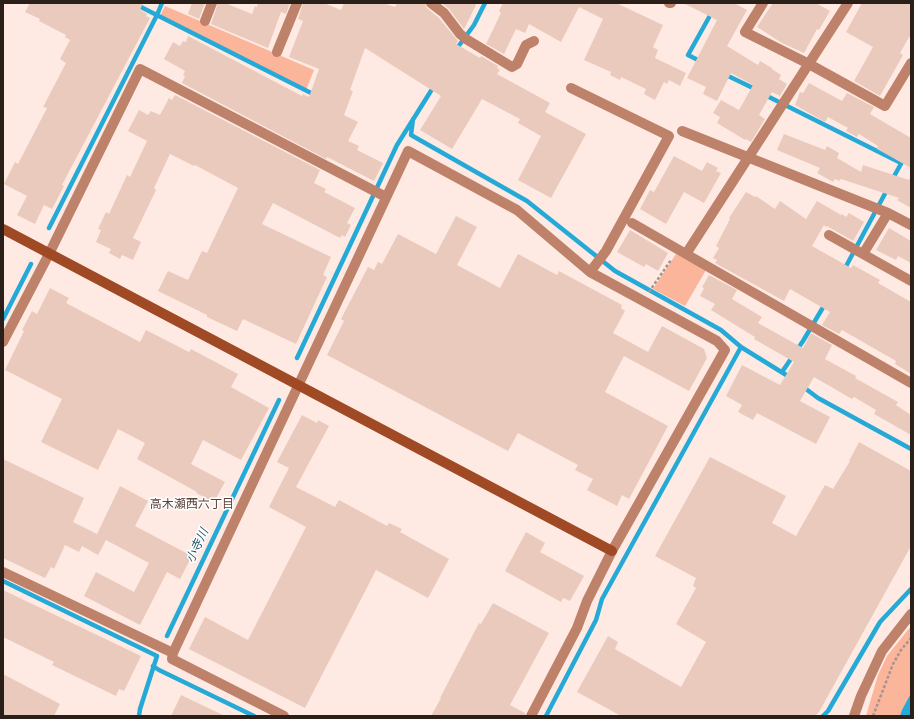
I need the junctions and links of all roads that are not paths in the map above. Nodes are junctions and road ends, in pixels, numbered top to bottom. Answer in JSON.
{"nodes":[{"id":1,"x":212,"y":3,"type":"edge"},
{"id":2,"x":297,"y":3,"type":"edge"},
{"id":3,"x":430,"y":3,"type":"edge"},
{"id":4,"x":763,"y":3,"type":"edge"},
{"id":5,"x":848,"y":3,"type":"edge"},
{"id":6,"x":205,"y":20,"type":"dead end"},
{"id":7,"x":534,"y":41,"type":"dead end"},
{"id":8,"x":277,"y":52,"type":"dead end"},
{"id":9,"x":809,"y":64,"type":"junction"},
{"id":10,"x":911,"y":64,"type":"edge"},
{"id":11,"x":571,"y":88,"type":"dead end"},
{"id":12,"x":682,"y":131,"type":"dead end"},
{"id":13,"x":749,"y":158,"type":"junction"},
{"id":14,"x":383,"y":196,"type":"junction"},
{"id":15,"x":881,"y":210,"type":"junction"},
{"id":16,"x":632,"y":223,"type":"dead end"},
{"id":17,"x":911,"y":225,"type":"edge"},
{"id":18,"x":3,"y":229,"type":"edge"},
{"id":19,"x":829,"y":235,"type":"dead end"},
{"id":20,"x":858,"y":251,"type":"junction"},
{"id":21,"x":682,"y":252,"type":"junction"},
{"id":22,"x":49,"y":254,"type":"junction"},
{"id":23,"x":593,"y":268,"type":"junction"},
{"id":24,"x":911,"y":281,"type":"edge"},
{"id":25,"x":3,"y":342,"type":"edge"},
{"id":26,"x":911,"y":383,"type":"edge"},
{"id":27,"x":298,"y":385,"type":"junction"},
{"id":28,"x":612,"y":551,"type":"junction"},
{"id":29,"x":3,"y":572,"type":"edge"},
{"id":30,"x":911,"y":614,"type":"edge"},
{"id":31,"x":173,"y":653,"type":"junction"},
{"id":32,"x":284,"y":716,"type":"edge"},
{"id":33,"x":531,"y":716,"type":"edge"},
{"id":34,"x":854,"y":716,"type":"edge"}],
"edges":[{"from":1,"to":6,"type":"street"},
{"from":2,"to":8,"type":"street"},
{"from":3,"to":7,"type":"street"},
{"from":4,"to":9,"type":"street"},
{"from":5,"to":9,"type":"street"},
{"from":9,"to":10,"type":"street"},
{"from":9,"to":13,"type":"street"},
{"from":11,"to":23,"type":"street"},
{"from":12,"to":13,"type":"street"},
{"from":13,"to":15,"type":"street"},
{"from":13,"to":21,"type":"street"},
{"from":14,"to":22,"type":"street"},
{"from":14,"to":23,"type":"street"},
{"from":14,"to":27,"type":"street"},
{"from":15,"to":17,"type":"street"},
{"from":15,"to":20,"type":"street"},
{"from":16,"to":21,"type":"street"},
{"from":18,"to":22,"type":"street"},
{"from":19,"to":20,"type":"street"},
{"from":20,"to":24,"type":"street"},
{"from":21,"to":26,"type":"street"},
{"from":22,"to":25,"type":"street"},
{"from":22,"to":27,"type":"street"},
{"from":23,"to":28,"type":"street"},
{"from":27,"to":28,"type":"street"},
{"from":27,"to":31,"type":"street"},
{"from":28,"to":33,"type":"street"},
{"from":29,"to":31,"type":"street"},
{"from":30,"to":34,"type":"street"},
{"from":31,"to":32,"type":"street"}]}
